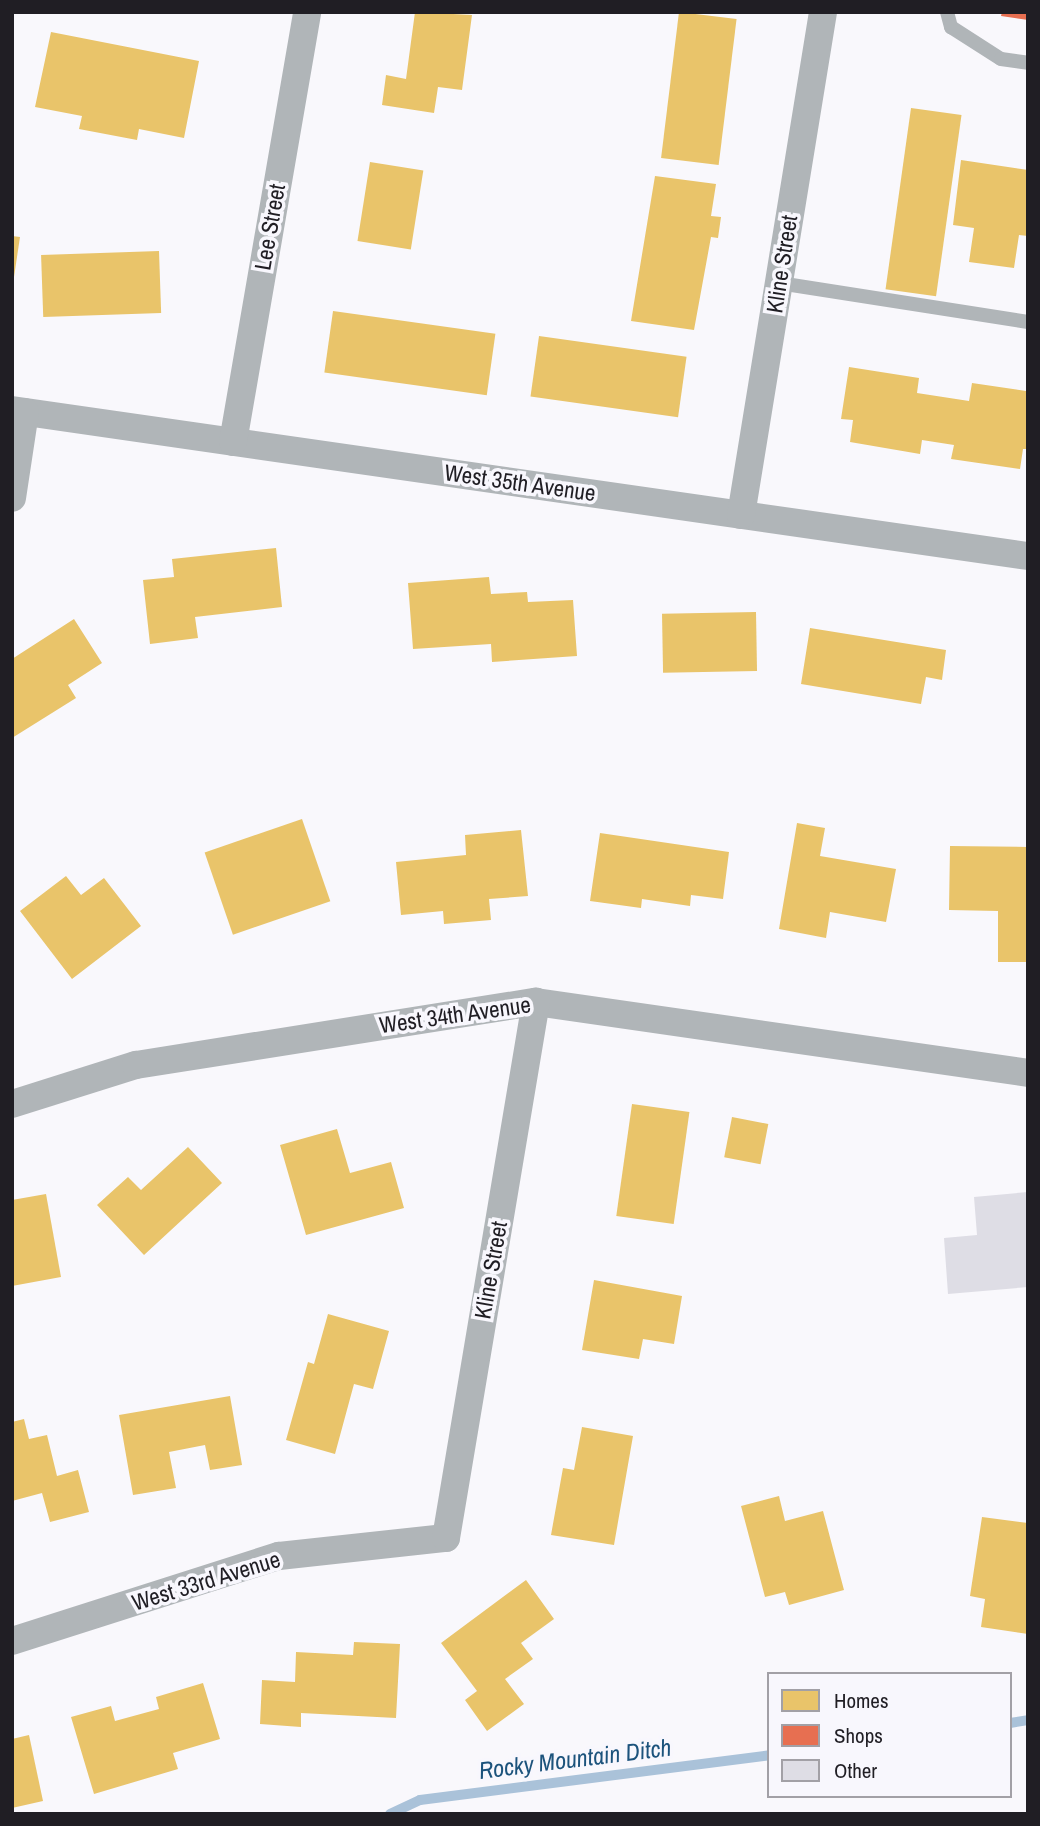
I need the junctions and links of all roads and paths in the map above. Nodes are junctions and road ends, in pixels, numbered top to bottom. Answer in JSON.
{"nodes":[{"id":1,"x":307,"y":12,"type":"edge"},
{"id":2,"x":823,"y":12,"type":"edge"},
{"id":3,"x":947,"y":12,"type":"edge"},
{"id":4,"x":1028,"y":63,"type":"edge"},
{"id":5,"x":779,"y":283,"type":"junction"},
{"id":6,"x":1028,"y":322,"type":"edge"},
{"id":7,"x":18,"y":411,"type":"edge"},
{"id":8,"x":233,"y":442,"type":"junction"},
{"id":9,"x":12,"y":498,"type":"edge"},
{"id":10,"x":741,"y":515,"type":"junction"},
{"id":11,"x":1028,"y":556,"type":"edge"},
{"id":12,"x":536,"y":1002,"type":"junction"},
{"id":13,"x":1028,"y":1073,"type":"edge"},
{"id":14,"x":12,"y":1104,"type":"edge"},
{"id":15,"x":446,"y":1538,"type":"joint"},
{"id":16,"x":12,"y":1641,"type":"edge"}],
"edges":[{"from":1,"to":8,"type":"street","name":"Lee Street"},
{"from":2,"to":5,"type":"street","name":"Kline Street"},
{"from":3,"to":4,"type":"lane"},
{"from":5,"to":6,"type":"lane"},
{"from":5,"to":10,"type":"street","name":"Kline Street"},
{"from":7,"to":8,"type":"street","name":"West 35th Avenue"},
{"from":7,"to":9,"type":"street"},
{"from":8,"to":10,"type":"street","name":"West 35th Avenue"},
{"from":10,"to":11,"type":"street","name":"West 35th Avenue"},
{"from":12,"to":13,"type":"street","name":"West 34th Avenue"},
{"from":12,"to":14,"type":"street","name":"West 34th Avenue"},
{"from":12,"to":15,"type":"street","name":"Kline Street"},
{"from":15,"to":16,"type":"street","name":"West 33rd Avenue"}]}
